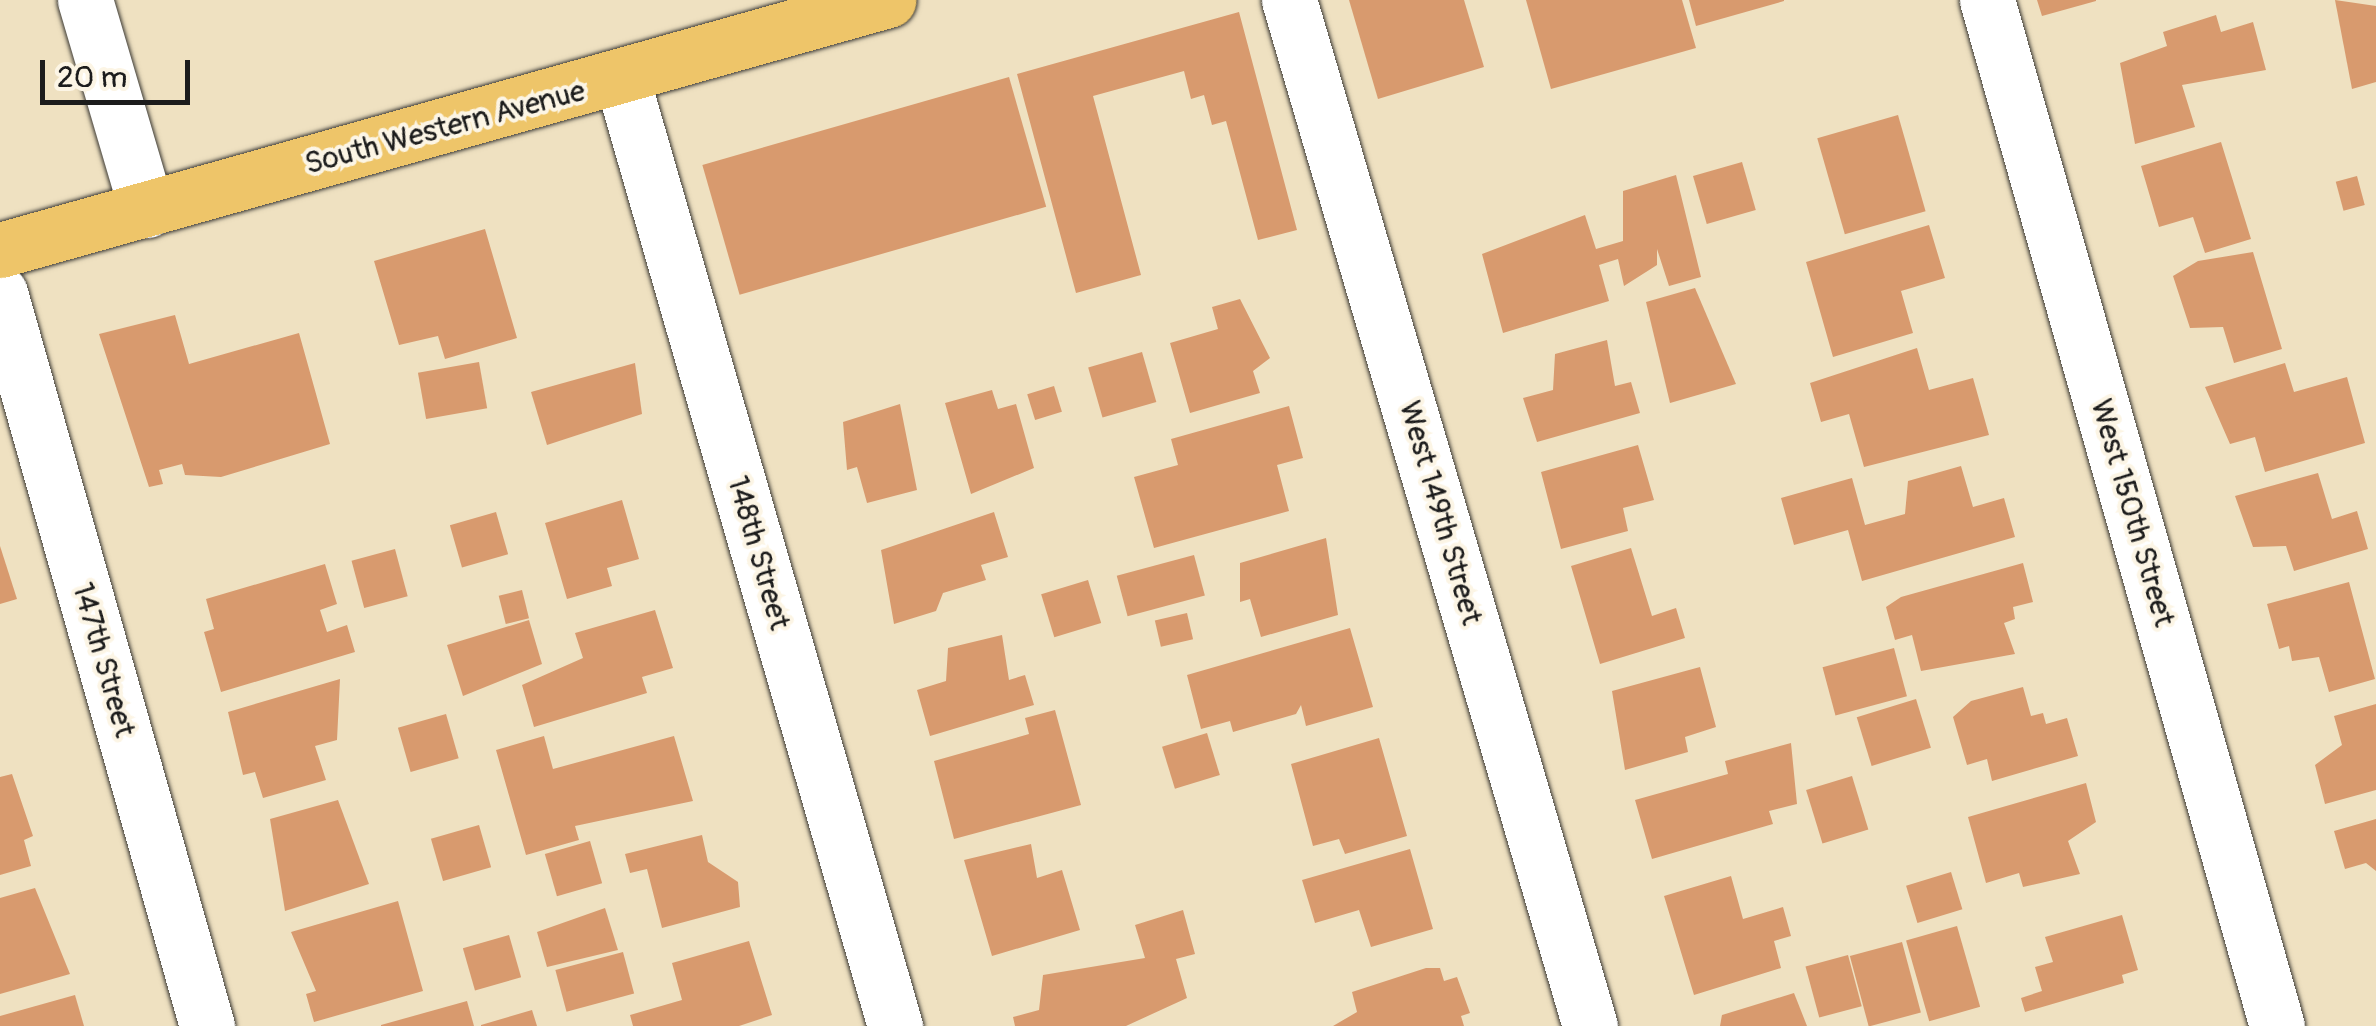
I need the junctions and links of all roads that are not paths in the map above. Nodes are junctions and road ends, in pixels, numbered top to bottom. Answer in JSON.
{"nodes":[{"id":1,"x":85,"y":0,"type":"edge"},
{"id":2,"x":888,"y":0,"type":"edge"},
{"id":3,"x":1290,"y":0,"type":"edge"},
{"id":4,"x":1987,"y":0,"type":"edge"},
{"id":5,"x":622,"y":79,"type":"junction"},
{"id":6,"x":147,"y":210,"type":"junction"},
{"id":7,"x":0,"y":250,"type":"edge"},
{"id":8,"x":0,"y":294,"type":"edge"},
{"id":9,"x":207,"y":1026,"type":"edge"},
{"id":10,"x":894,"y":1026,"type":"edge"},
{"id":11,"x":1590,"y":1026,"type":"edge"},
{"id":12,"x":2277,"y":1026,"type":"edge"}],
"edges":[{"from":1,"to":6,"type":"street"},
{"from":2,"to":5,"type":"main road","name":"South Western Avenue"},
{"from":3,"to":11,"type":"street","name":"West 149th Street"},
{"from":4,"to":12,"type":"street","name":"West 150th Street"},
{"from":5,"to":6,"type":"main road","name":"South Western Avenue"},
{"from":5,"to":10,"type":"street","name":"148th Street"},
{"from":6,"to":7,"type":"main road","name":"South Western Avenue"},
{"from":8,"to":9,"type":"street","name":"147th Street"}]}
